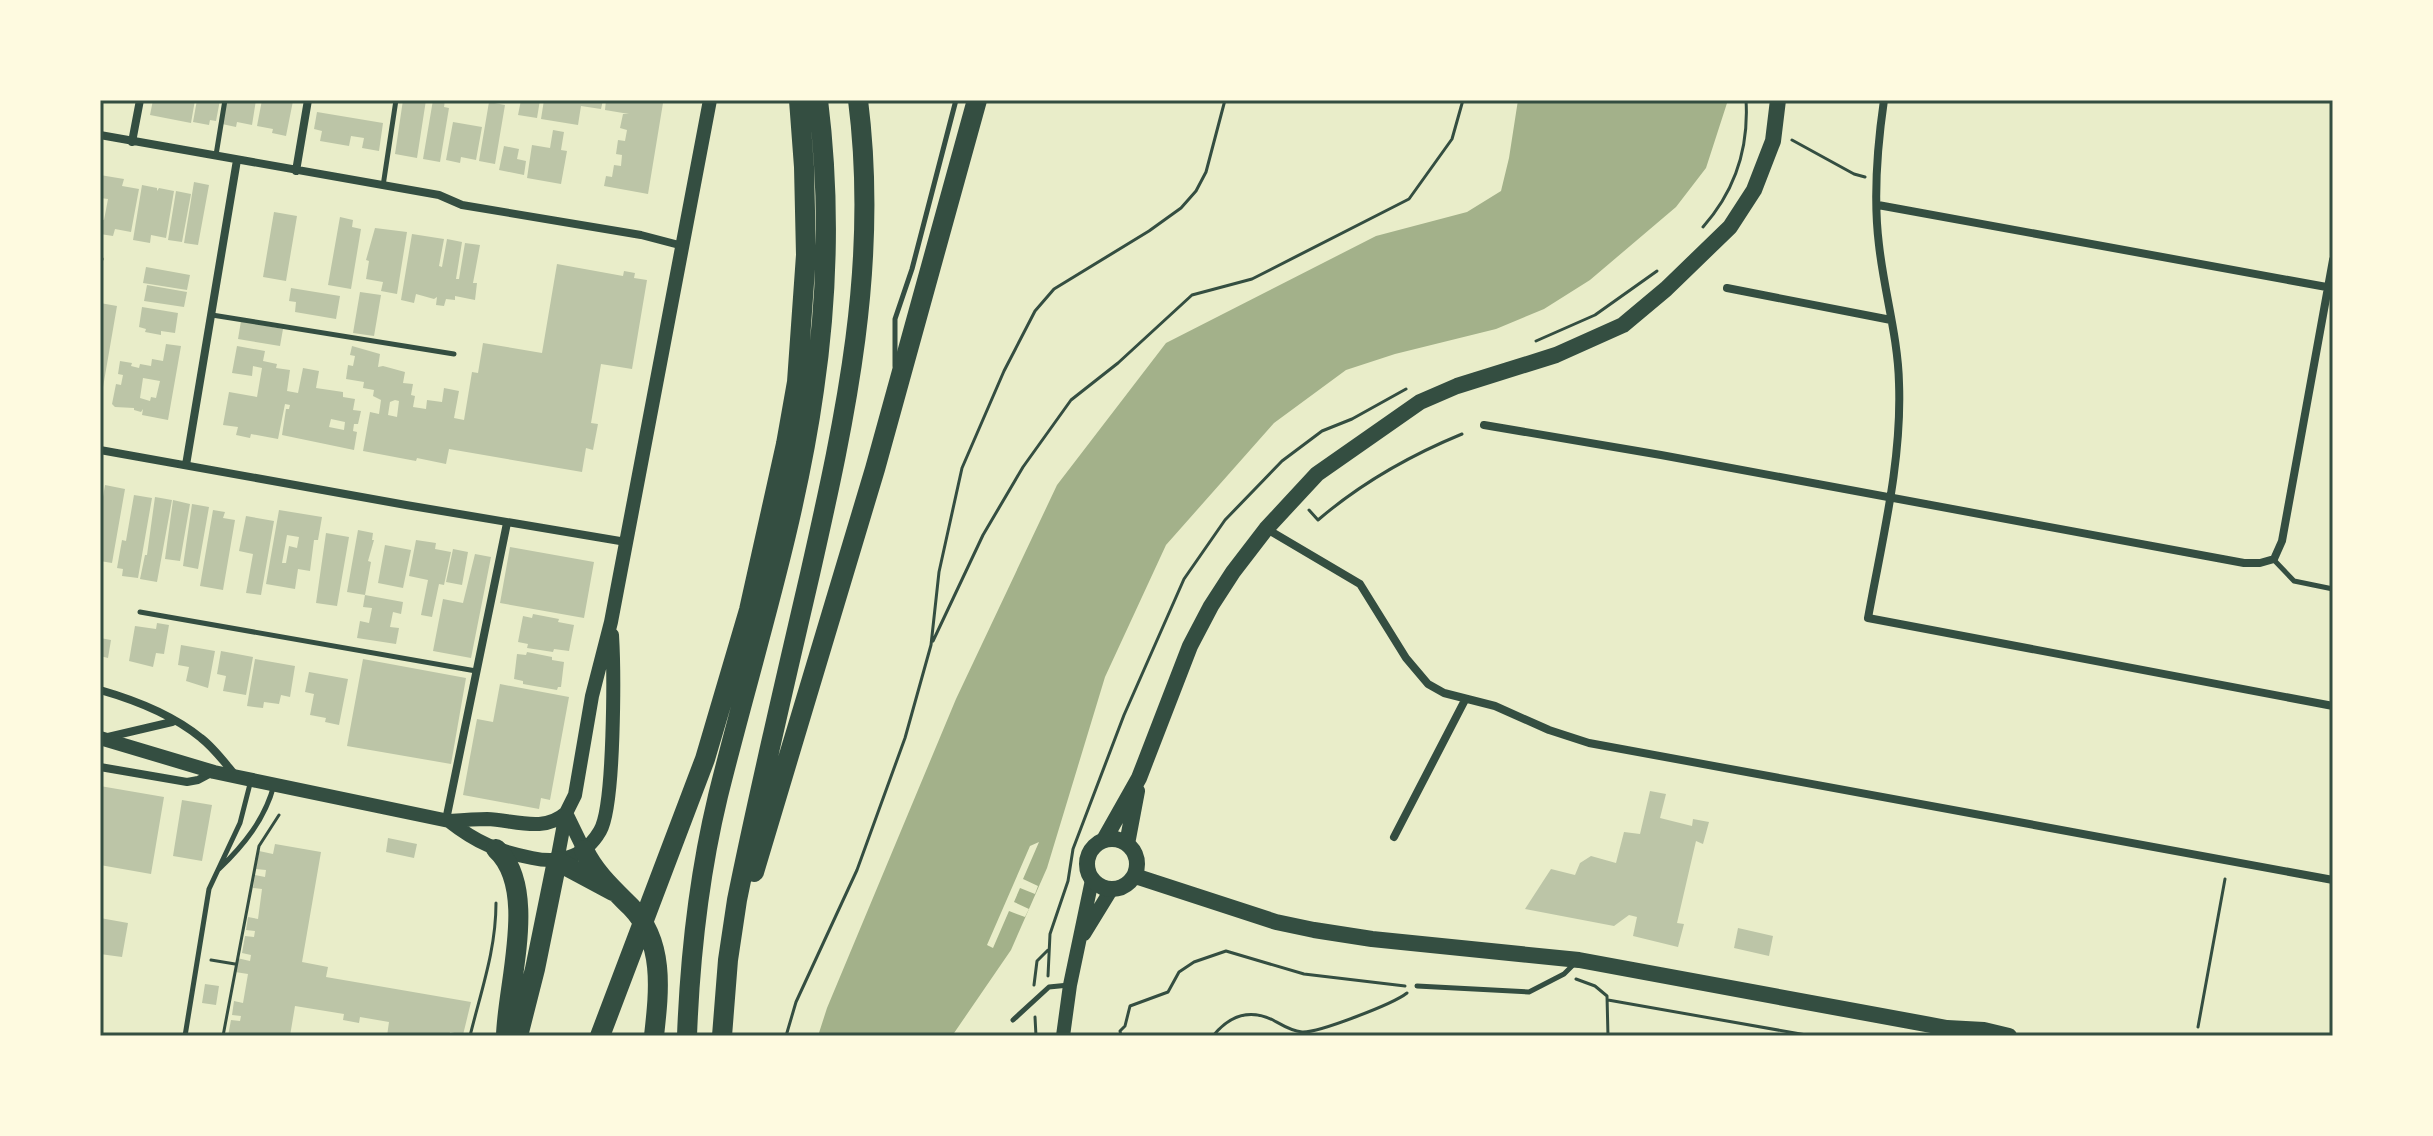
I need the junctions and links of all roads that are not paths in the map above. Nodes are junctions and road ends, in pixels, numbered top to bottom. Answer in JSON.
{"nodes":[{"id":1,"x":140,"y":100,"type":"edge"},
{"id":2,"x":225,"y":100,"type":"edge"},
{"id":3,"x":308,"y":100,"type":"edge"},
{"id":4,"x":396,"y":100,"type":"edge"},
{"id":5,"x":710,"y":100,"type":"edge"},
{"id":6,"x":799,"y":100,"type":"edge"},
{"id":7,"x":818,"y":100,"type":"edge"},
{"id":8,"x":858,"y":100,"type":"edge"},
{"id":9,"x":956,"y":100,"type":"edge"},
{"id":10,"x":977,"y":100,"type":"edge"},
{"id":11,"x":1778,"y":100,"type":"edge"},
{"id":12,"x":1884,"y":100,"type":"edge"},
{"id":13,"x":100,"y":135,"type":"edge"},
{"id":14,"x":132,"y":142,"type":"junction"},
{"id":15,"x":216,"y":155,"type":"junction"},
{"id":16,"x":237,"y":160,"type":"junction"},
{"id":17,"x":296,"y":171,"type":"junction"},
{"id":18,"x":383,"y":186,"type":"junction"},
{"id":19,"x":1878,"y":205,"type":"junction"},
{"id":20,"x":683,"y":246,"type":"junction"},
{"id":21,"x":2333,"y":260,"type":"edge"},
{"id":22,"x":1727,"y":288,"type":"dead end"},
{"id":23,"x":2331,"y":288,"type":"edge"},
{"id":24,"x":212,"y":315,"type":"junction"},
{"id":25,"x":1891,"y":320,"type":"junction"},
{"id":26,"x":454,"y":354,"type":"dead end"},
{"id":27,"x":898,"y":385,"type":"junction"},
{"id":28,"x":1484,"y":425,"type":"dead end"},
{"id":29,"x":100,"y":450,"type":"edge"},
{"id":30,"x":186,"y":465,"type":"junction"},
{"id":31,"x":1890,"y":499,"type":"junction"},
{"id":32,"x":507,"y":523,"type":"junction"},
{"id":33,"x":1266,"y":529,"type":"junction"},
{"id":34,"x":626,"y":542,"type":"junction"},
{"id":35,"x":2274,"y":559,"type":"junction"},
{"id":36,"x":2333,"y":589,"type":"edge"},
{"id":37,"x":140,"y":612,"type":"dead end"},
{"id":38,"x":611,"y":622,"type":"junction"},
{"id":39,"x":477,"y":671,"type":"junction"},
{"id":40,"x":100,"y":690,"type":"edge"},
{"id":41,"x":1465,"y":700,"type":"junction"},
{"id":42,"x":2333,"y":706,"type":"edge"},
{"id":43,"x":179,"y":724,"type":"junction"},
{"id":44,"x":102,"y":738,"type":"edge"},
{"id":45,"x":100,"y":767,"type":"edge"},
{"id":46,"x":214,"y":772,"type":"junction"},
{"id":47,"x":244,"y":778,"type":"junction"},
{"id":48,"x":1139,"y":778,"type":"junction"},
{"id":49,"x":275,"y":784,"type":"junction"},
{"id":50,"x":566,"y":813,"type":"junction"},
{"id":51,"x":448,"y":820,"type":"junction"},
{"id":52,"x":1394,"y":837,"type":"dead end"},
{"id":53,"x":1104,"y":840,"type":"junction"},
{"id":54,"x":1127,"y":844,"type":"junction"},
{"id":55,"x":496,"y":849,"type":"junction"},
{"id":56,"x":584,"y":850,"type":"junction"},
{"id":57,"x":557,"y":861,"type":"junction"},
{"id":58,"x":214,"y":876,"type":"junction"},
{"id":59,"x":1135,"y":876,"type":"junction"},
{"id":60,"x":1092,"y":880,"type":"junction"},
{"id":61,"x":2333,"y":880,"type":"edge"},
{"id":62,"x":1111,"y":890,"type":"junction"},
{"id":63,"x":618,"y":895,"type":"junction"},
{"id":64,"x":1078,"y":945,"type":"junction"},
{"id":65,"x":728,"y":960,"type":"junction"},
{"id":66,"x":1579,"y":960,"type":"junction"},
{"id":67,"x":1070,"y":985,"type":"junction"},
{"id":68,"x":1417,"y":986,"type":"road end"},
{"id":69,"x":1013,"y":1020,"type":"dead end"},
{"id":70,"x":1947,"y":1028,"type":"junction"},
{"id":71,"x":655,"y":1031,"type":"edge"},
{"id":72,"x":1992,"y":1032,"type":"junction"},
{"id":73,"x":185,"y":1036,"type":"edge"},
{"id":74,"x":506,"y":1036,"type":"edge"},
{"id":75,"x":518,"y":1036,"type":"edge"},
{"id":76,"x":600,"y":1036,"type":"edge"},
{"id":77,"x":687,"y":1036,"type":"edge"},
{"id":78,"x":722,"y":1036,"type":"edge"},
{"id":79,"x":1063,"y":1036,"type":"edge"},
{"id":80,"x":1970,"y":1036,"type":"edge"},
{"id":81,"x":2009,"y":1036,"type":"edge"},
{"id":82,"x":2018,"y":1036,"type":"edge"}],
"edges":[{"from":1,"to":14,"type":"street"},
{"from":2,"to":15,"type":"lane"},
{"from":3,"to":17,"type":"street"},
{"from":4,"to":18,"type":"lane"},
{"from":5,"to":20,"type":"main road"},
{"from":6,"to":76,"type":"highway"},
{"from":7,"to":77,"type":"highway"},
{"from":8,"to":65,"type":"highway"},
{"from":9,"to":27,"type":"lane"},
{"from":10,"to":27,"type":"highway"},
{"from":11,"to":33,"type":"main road"},
{"from":12,"to":19,"type":"street"},
{"from":13,"to":14,"type":"street"},
{"from":14,"to":15,"type":"street"},
{"from":15,"to":16,"type":"street"},
{"from":16,"to":17,"type":"street"},
{"from":16,"to":24,"type":"street"},
{"from":17,"to":18,"type":"street"},
{"from":18,"to":20,"type":"street"},
{"from":19,"to":23,"type":"street"},
{"from":19,"to":25,"type":"street"},
{"from":20,"to":34,"type":"main road"},
{"from":21,"to":23,"type":"street"},
{"from":22,"to":25,"type":"street"},
{"from":23,"to":35,"type":"street"},
{"from":24,"to":26,"type":"lane"},
{"from":24,"to":30,"type":"street"},
{"from":25,"to":31,"type":"street"},
{"from":27,"to":65,"type":"highway"},
{"from":28,"to":31,"type":"street"},
{"from":29,"to":30,"type":"street"},
{"from":30,"to":32,"type":"street"},
{"from":31,"to":35,"type":"street"},
{"from":31,"to":42,"type":"street"},
{"from":32,"to":34,"type":"street"},
{"from":32,"to":39,"type":"street"},
{"from":33,"to":41,"type":"street"},
{"from":33,"to":48,"type":"main road"},
{"from":34,"to":38,"type":"main road"},
{"from":35,"to":36,"type":"lane"},
{"from":37,"to":39,"type":"lane"},
{"from":38,"to":50,"type":"main road"},
{"from":38,"to":56,"type":"main road"},
{"from":39,"to":51,"type":"street"},
{"from":40,"to":43,"type":"street"},
{"from":41,"to":52,"type":"street"},
{"from":41,"to":61,"type":"street"},
{"from":43,"to":44,"type":"street"},
{"from":43,"to":47,"type":"street"},
{"from":44,"to":46,"type":"main road"},
{"from":45,"to":46,"type":"street"},
{"from":46,"to":47,"type":"main road"},
{"from":47,"to":49,"type":"main road"},
{"from":47,"to":58,"type":"lane"},
{"from":48,"to":53,"type":"main road"},
{"from":48,"to":54,"type":"main road"},
{"from":49,"to":51,"type":"main road"},
{"from":49,"to":58,"type":"lane"},
{"from":50,"to":51,"type":"main road"},
{"from":50,"to":56,"type":"main road"},
{"from":50,"to":57,"type":"main road"},
{"from":51,"to":55,"type":"main road"},
{"from":53,"to":54,"type":"main road"},
{"from":53,"to":60,"type":"main road"},
{"from":54,"to":59,"type":"main road"},
{"from":55,"to":57,"type":"main road"},
{"from":55,"to":74,"type":"highway"},
{"from":56,"to":57,"type":"main road"},
{"from":56,"to":63,"type":"highway"},
{"from":57,"to":63,"type":"highway"},
{"from":57,"to":75,"type":"highway"},
{"from":58,"to":73,"type":"lane"},
{"from":59,"to":62,"type":"main road"},
{"from":59,"to":66,"type":"main road"},
{"from":60,"to":62,"type":"main road"},
{"from":60,"to":64,"type":"main road"},
{"from":62,"to":64,"type":"main road"},
{"from":63,"to":71,"type":"highway"},
{"from":64,"to":67,"type":"main road"},
{"from":65,"to":78,"type":"highway"},
{"from":66,"to":68,"type":"lane"},
{"from":66,"to":70,"type":"main road"},
{"from":67,"to":69,"type":"lane"},
{"from":67,"to":79,"type":"main road"},
{"from":70,"to":72,"type":"main road"},
{"from":70,"to":80,"type":"main road"},
{"from":72,"to":81,"type":"main road"},
{"from":72,"to":82,"type":"main road"}]}
